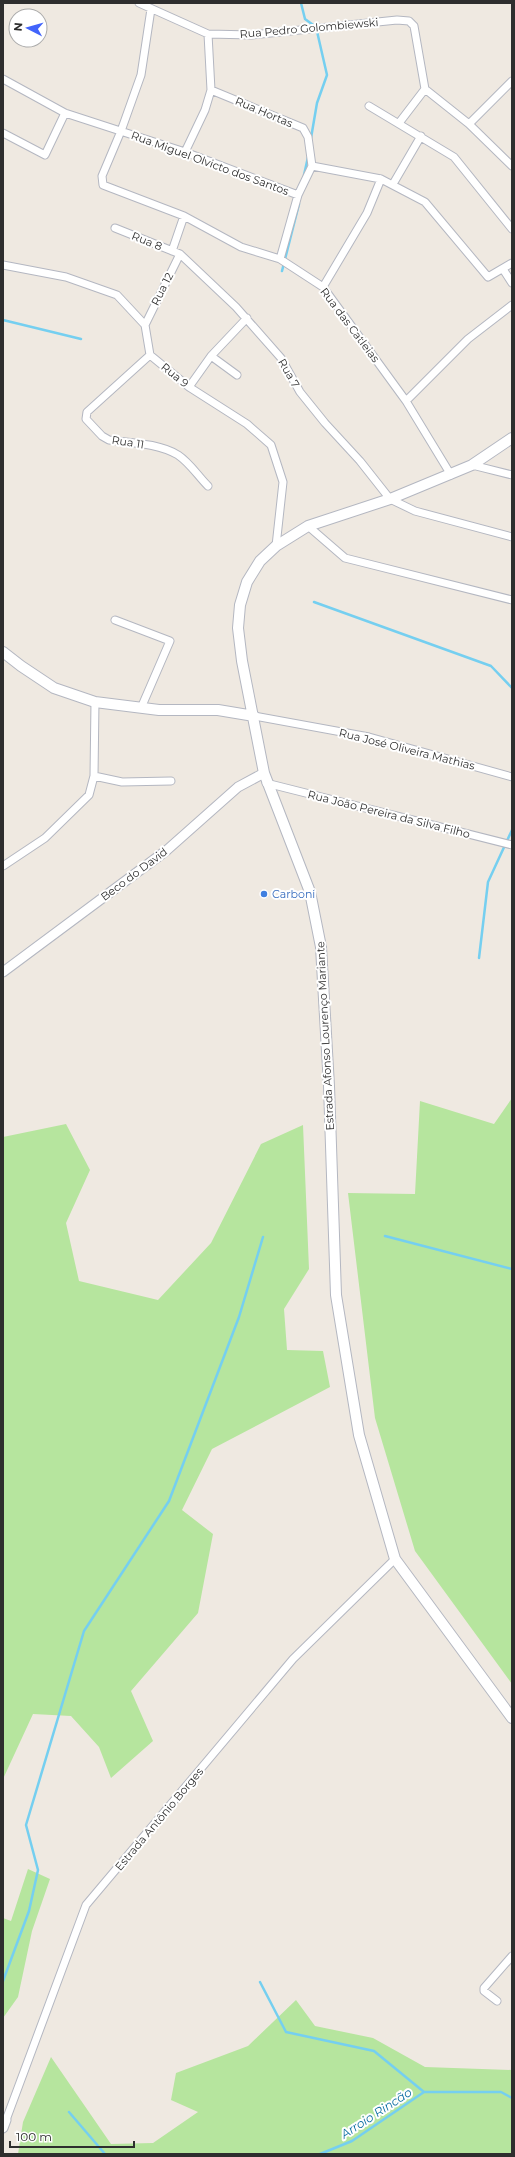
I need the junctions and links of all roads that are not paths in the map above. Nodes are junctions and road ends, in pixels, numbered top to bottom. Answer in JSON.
{"nodes":[{"id":1,"x":139,"y":3,"type":"edge"},
{"id":2,"x":151,"y":9,"type":"junction"},
{"id":3,"x":208,"y":34,"type":"junction"},
{"id":4,"x":3,"y":79,"type":"edge"},
{"id":5,"x":512,"y":81,"type":"edge"},
{"id":6,"x":425,"y":89,"type":"junction"},
{"id":7,"x":211,"y":90,"type":"junction"},
{"id":8,"x":369,"y":106,"type":"dead end"},
{"id":9,"x":65,"y":113,"type":"junction"},
{"id":10,"x":399,"y":123,"type":"junction"},
{"id":11,"x":469,"y":124,"type":"junction"},
{"id":12,"x":121,"y":131,"type":"junction"},
{"id":13,"x":3,"y":133,"type":"edge"},
{"id":14,"x":421,"y":136,"type":"junction"},
{"id":15,"x":185,"y":152,"type":"junction"},
{"id":16,"x":312,"y":166,"type":"junction"},
{"id":17,"x":512,"y":166,"type":"edge"},
{"id":18,"x":381,"y":179,"type":"junction"},
{"id":19,"x":393,"y":184,"type":"junction"},
{"id":20,"x":298,"y":195,"type":"junction"},
{"id":21,"x":184,"y":216,"type":"junction"},
{"id":22,"x":115,"y":228,"type":"dead end"},
{"id":23,"x":512,"y":229,"type":"edge"},
{"id":24,"x":172,"y":251,"type":"junction"},
{"id":25,"x":180,"y":254,"type":"junction"},
{"id":26,"x":280,"y":259,"type":"junction"},
{"id":27,"x":512,"y":263,"type":"edge"},
{"id":28,"x":3,"y":265,"type":"edge"},
{"id":29,"x":503,"y":269,"type":"junction"},
{"id":30,"x":512,"y":283,"type":"edge"},
{"id":31,"x":322,"y":287,"type":"junction"},
{"id":32,"x":512,"y":305,"type":"edge"},
{"id":33,"x":247,"y":318,"type":"junction"},
{"id":34,"x":145,"y":324,"type":"junction"},
{"id":35,"x":150,"y":355,"type":"junction"},
{"id":36,"x":211,"y":356,"type":"junction"},
{"id":37,"x":237,"y":375,"type":"dead end"},
{"id":38,"x":189,"y":387,"type":"junction"},
{"id":39,"x":406,"y":401,"type":"junction"},
{"id":40,"x":512,"y":438,"type":"edge"},
{"id":41,"x":472,"y":465,"type":"junction"},
{"id":42,"x":451,"y":474,"type":"junction"},
{"id":43,"x":512,"y":475,"type":"edge"},
{"id":44,"x":208,"y":486,"type":"dead end"},
{"id":45,"x":390,"y":499,"type":"junction"},
{"id":46,"x":308,"y":526,"type":"junction"},
{"id":47,"x":512,"y":537,"type":"edge"},
{"id":48,"x":276,"y":546,"type":"junction"},
{"id":49,"x":512,"y":600,"type":"edge"},
{"id":50,"x":115,"y":620,"type":"dead end"},
{"id":51,"x":3,"y":652,"type":"edge"},
{"id":52,"x":95,"y":702,"type":"junction"},
{"id":53,"x":141,"y":708,"type":"junction"},
{"id":54,"x":254,"y":716,"type":"junction"},
{"id":55,"x":94,"y":776,"type":"junction"},
{"id":56,"x":265,"y":778,"type":"junction"},
{"id":57,"x":512,"y":778,"type":"edge"},
{"id":58,"x":171,"y":781,"type":"dead end"},
{"id":59,"x":512,"y":845,"type":"edge"},
{"id":60,"x":3,"y":866,"type":"edge"},
{"id":61,"x":3,"y":972,"type":"edge"},
{"id":62,"x":395,"y":1559,"type":"junction"},
{"id":63,"x":512,"y":1718,"type":"edge"},
{"id":64,"x":512,"y":1956,"type":"edge"},
{"id":65,"x":497,"y":2001,"type":"dead end"},
{"id":66,"x":4,"y":2122,"type":"edge"}],
"edges":[{"from":1,"to":2,"type":"street","name":"Rua Pedro Golombiewski"},
{"from":2,"to":3,"type":"street","name":"Rua Pedro Golombiewski"},
{"from":2,"to":12,"type":"street"},
{"from":3,"to":6,"type":"street","name":"Rua Pedro Golombiewski"},
{"from":3,"to":7,"type":"street"},
{"from":4,"to":9,"type":"street","name":"Rua Miguel Olvicto dos Santos"},
{"from":5,"to":11,"type":"street"},
{"from":6,"to":10,"type":"street"},
{"from":6,"to":11,"type":"street"},
{"from":7,"to":15,"type":"street"},
{"from":7,"to":16,"type":"street","name":"Rua Hortas"},
{"from":8,"to":10,"type":"street"},
{"from":9,"to":12,"type":"street","name":"Rua Miguel Olvicto dos Santos"},
{"from":9,"to":13,"type":"street"},
{"from":10,"to":14,"type":"street"},
{"from":11,"to":17,"type":"street"},
{"from":12,"to":15,"type":"street","name":"Rua Miguel Olvicto dos Santos"},
{"from":12,"to":21,"type":"street","name":"Rua das Catleias"},
{"from":14,"to":19,"type":"street"},
{"from":14,"to":23,"type":"street"},
{"from":15,"to":20,"type":"street","name":"Rua Miguel Olvicto dos Santos"},
{"from":16,"to":18,"type":"street"},
{"from":16,"to":20,"type":"street","name":"Rua Miguel Olvicto dos Santos"},
{"from":18,"to":19,"type":"street"},
{"from":18,"to":31,"type":"street"},
{"from":19,"to":29,"type":"street"},
{"from":20,"to":26,"type":"street"},
{"from":21,"to":24,"type":"street"},
{"from":21,"to":26,"type":"street","name":"Rua das Catleias"},
{"from":22,"to":24,"type":"street","name":"Rua 8"},
{"from":24,"to":25,"type":"street","name":"Rua 8"},
{"from":25,"to":33,"type":"street","name":"Rua 7"},
{"from":25,"to":34,"type":"street","name":"Rua 12"},
{"from":26,"to":31,"type":"street","name":"Rua das Catleias"},
{"from":27,"to":29,"type":"street"},
{"from":28,"to":34,"type":"street"},
{"from":29,"to":30,"type":"street"},
{"from":31,"to":39,"type":"street","name":"Rua das Catleias"},
{"from":32,"to":39,"type":"street"},
{"from":33,"to":36,"type":"street"},
{"from":33,"to":45,"type":"street","name":"Rua 7"},
{"from":34,"to":35,"type":"street","name":"Rua 9"},
{"from":35,"to":38,"type":"street","name":"Rua 9"},
{"from":35,"to":44,"type":"street","name":"Rua 11"},
{"from":36,"to":37,"type":"street"},
{"from":36,"to":38,"type":"street"},
{"from":38,"to":48,"type":"street","name":"Rua 9"},
{"from":39,"to":42,"type":"street","name":"Rua das Catleias"},
{"from":40,"to":41,"type":"main road","name":"Estrada Afonso Lourenço Mariante"},
{"from":41,"to":42,"type":"main road","name":"Estrada Afonso Lourenço Mariante"},
{"from":41,"to":43,"type":"street"},
{"from":42,"to":45,"type":"main road","name":"Estrada Afonso Lourenço Mariante"},
{"from":45,"to":46,"type":"main road","name":"Estrada Afonso Lourenço Mariante"},
{"from":45,"to":47,"type":"street"},
{"from":46,"to":48,"type":"main road","name":"Estrada Afonso Lourenço Mariante"},
{"from":46,"to":49,"type":"street"},
{"from":48,"to":54,"type":"main road","name":"Estrada Afonso Lourenço Mariante"},
{"from":50,"to":53,"type":"street"},
{"from":51,"to":52,"type":"main road"},
{"from":52,"to":53,"type":"main road"},
{"from":52,"to":55,"type":"street"},
{"from":53,"to":54,"type":"main road"},
{"from":54,"to":56,"type":"main road","name":"Estrada Afonso Lourenço Mariante"},
{"from":54,"to":57,"type":"street","name":"Rua José Oliveira Mathias"},
{"from":55,"to":58,"type":"street"},
{"from":55,"to":60,"type":"street"},
{"from":56,"to":59,"type":"street","name":"Rua João Pereira da Silva Filho"},
{"from":56,"to":61,"type":"street","name":"Beco do David"},
{"from":56,"to":62,"type":"main road","name":"Estrada Afonso Lourenço Mariante"},
{"from":62,"to":63,"type":"main road","name":"Estrada Afonso Lourenço Mariante"},
{"from":62,"to":66,"type":"street","name":"Estrada Antônio Borges"},
{"from":64,"to":65,"type":"street"}]}
